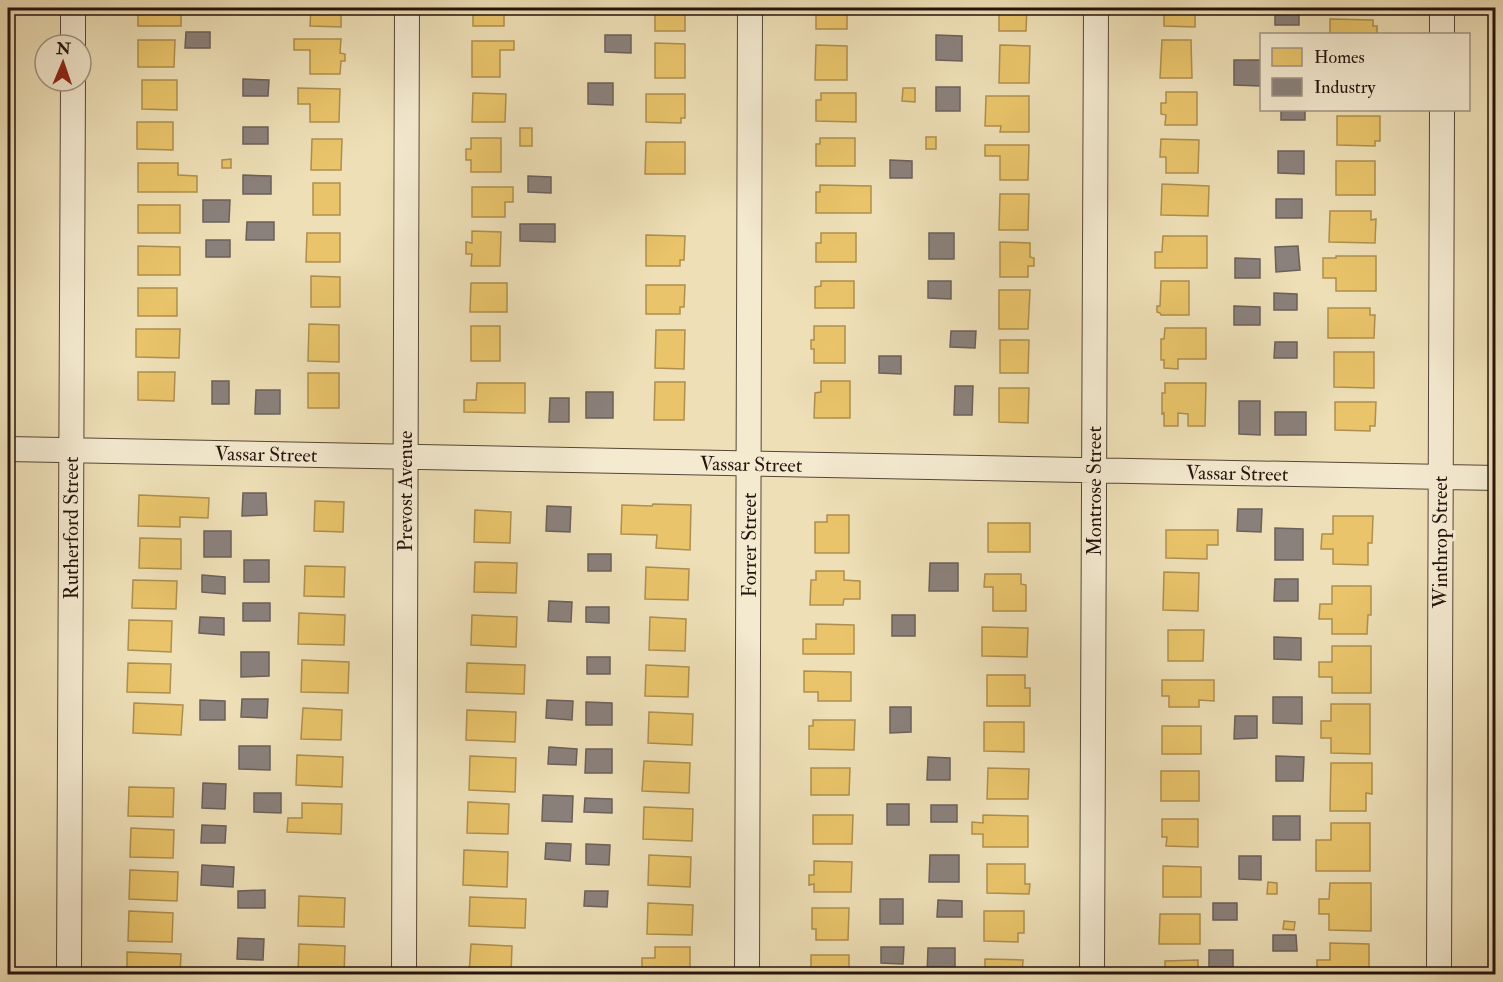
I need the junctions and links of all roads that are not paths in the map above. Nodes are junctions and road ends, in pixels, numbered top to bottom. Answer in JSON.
{"nodes":[{"id":1,"x":73,"y":8,"type":"edge"},
{"id":2,"x":407,"y":8,"type":"edge"},
{"id":3,"x":750,"y":8,"type":"edge"},
{"id":4,"x":1096,"y":8,"type":"edge"},
{"id":5,"x":1442,"y":8,"type":"edge"},
{"id":6,"x":73,"y":33,"type":"edge"},
{"id":7,"x":1442,"y":33,"type":"edge"},
{"id":8,"x":73,"y":93,"type":"edge"},
{"id":9,"x":1442,"y":111,"type":"edge"},
{"id":10,"x":8,"y":449,"type":"edge"},
{"id":11,"x":71,"y":450,"type":"junction"},
{"id":12,"x":405,"y":457,"type":"junction"},
{"id":13,"x":749,"y":464,"type":"junction"},
{"id":14,"x":1094,"y":471,"type":"junction"},
{"id":15,"x":1441,"y":477,"type":"junction"},
{"id":16,"x":1496,"y":478,"type":"edge"},
{"id":17,"x":69,"y":975,"type":"edge"},
{"id":18,"x":404,"y":975,"type":"edge"},
{"id":19,"x":747,"y":975,"type":"edge"},
{"id":20,"x":1092,"y":975,"type":"edge"},
{"id":21,"x":1439,"y":975,"type":"edge"}],
"edges":[{"from":1,"to":6,"type":"street"},
{"from":2,"to":12,"type":"street","name":"Prevost Avenue"},
{"from":3,"to":13,"type":"street","name":"Forrer Street"},
{"from":4,"to":14,"type":"street","name":"Montrose Street"},
{"from":5,"to":7,"type":"street"},
{"from":8,"to":11,"type":"street","name":"Rutherford Street"},
{"from":9,"to":15,"type":"street","name":"Winthrop Street"},
{"from":10,"to":11,"type":"street","name":"Vassar Street"},
{"from":11,"to":12,"type":"street","name":"Vassar Street"},
{"from":11,"to":17,"type":"street","name":"Rutherford Street"},
{"from":12,"to":13,"type":"street","name":"Vassar Street"},
{"from":12,"to":18,"type":"street","name":"Prevost Avenue"},
{"from":13,"to":14,"type":"street","name":"Vassar Street"},
{"from":13,"to":19,"type":"street","name":"Forrer Street"},
{"from":14,"to":15,"type":"street","name":"Vassar Street"},
{"from":14,"to":20,"type":"street","name":"Montrose Street"},
{"from":15,"to":16,"type":"street","name":"Vassar Street"},
{"from":15,"to":21,"type":"street","name":"Winthrop Street"}]}
